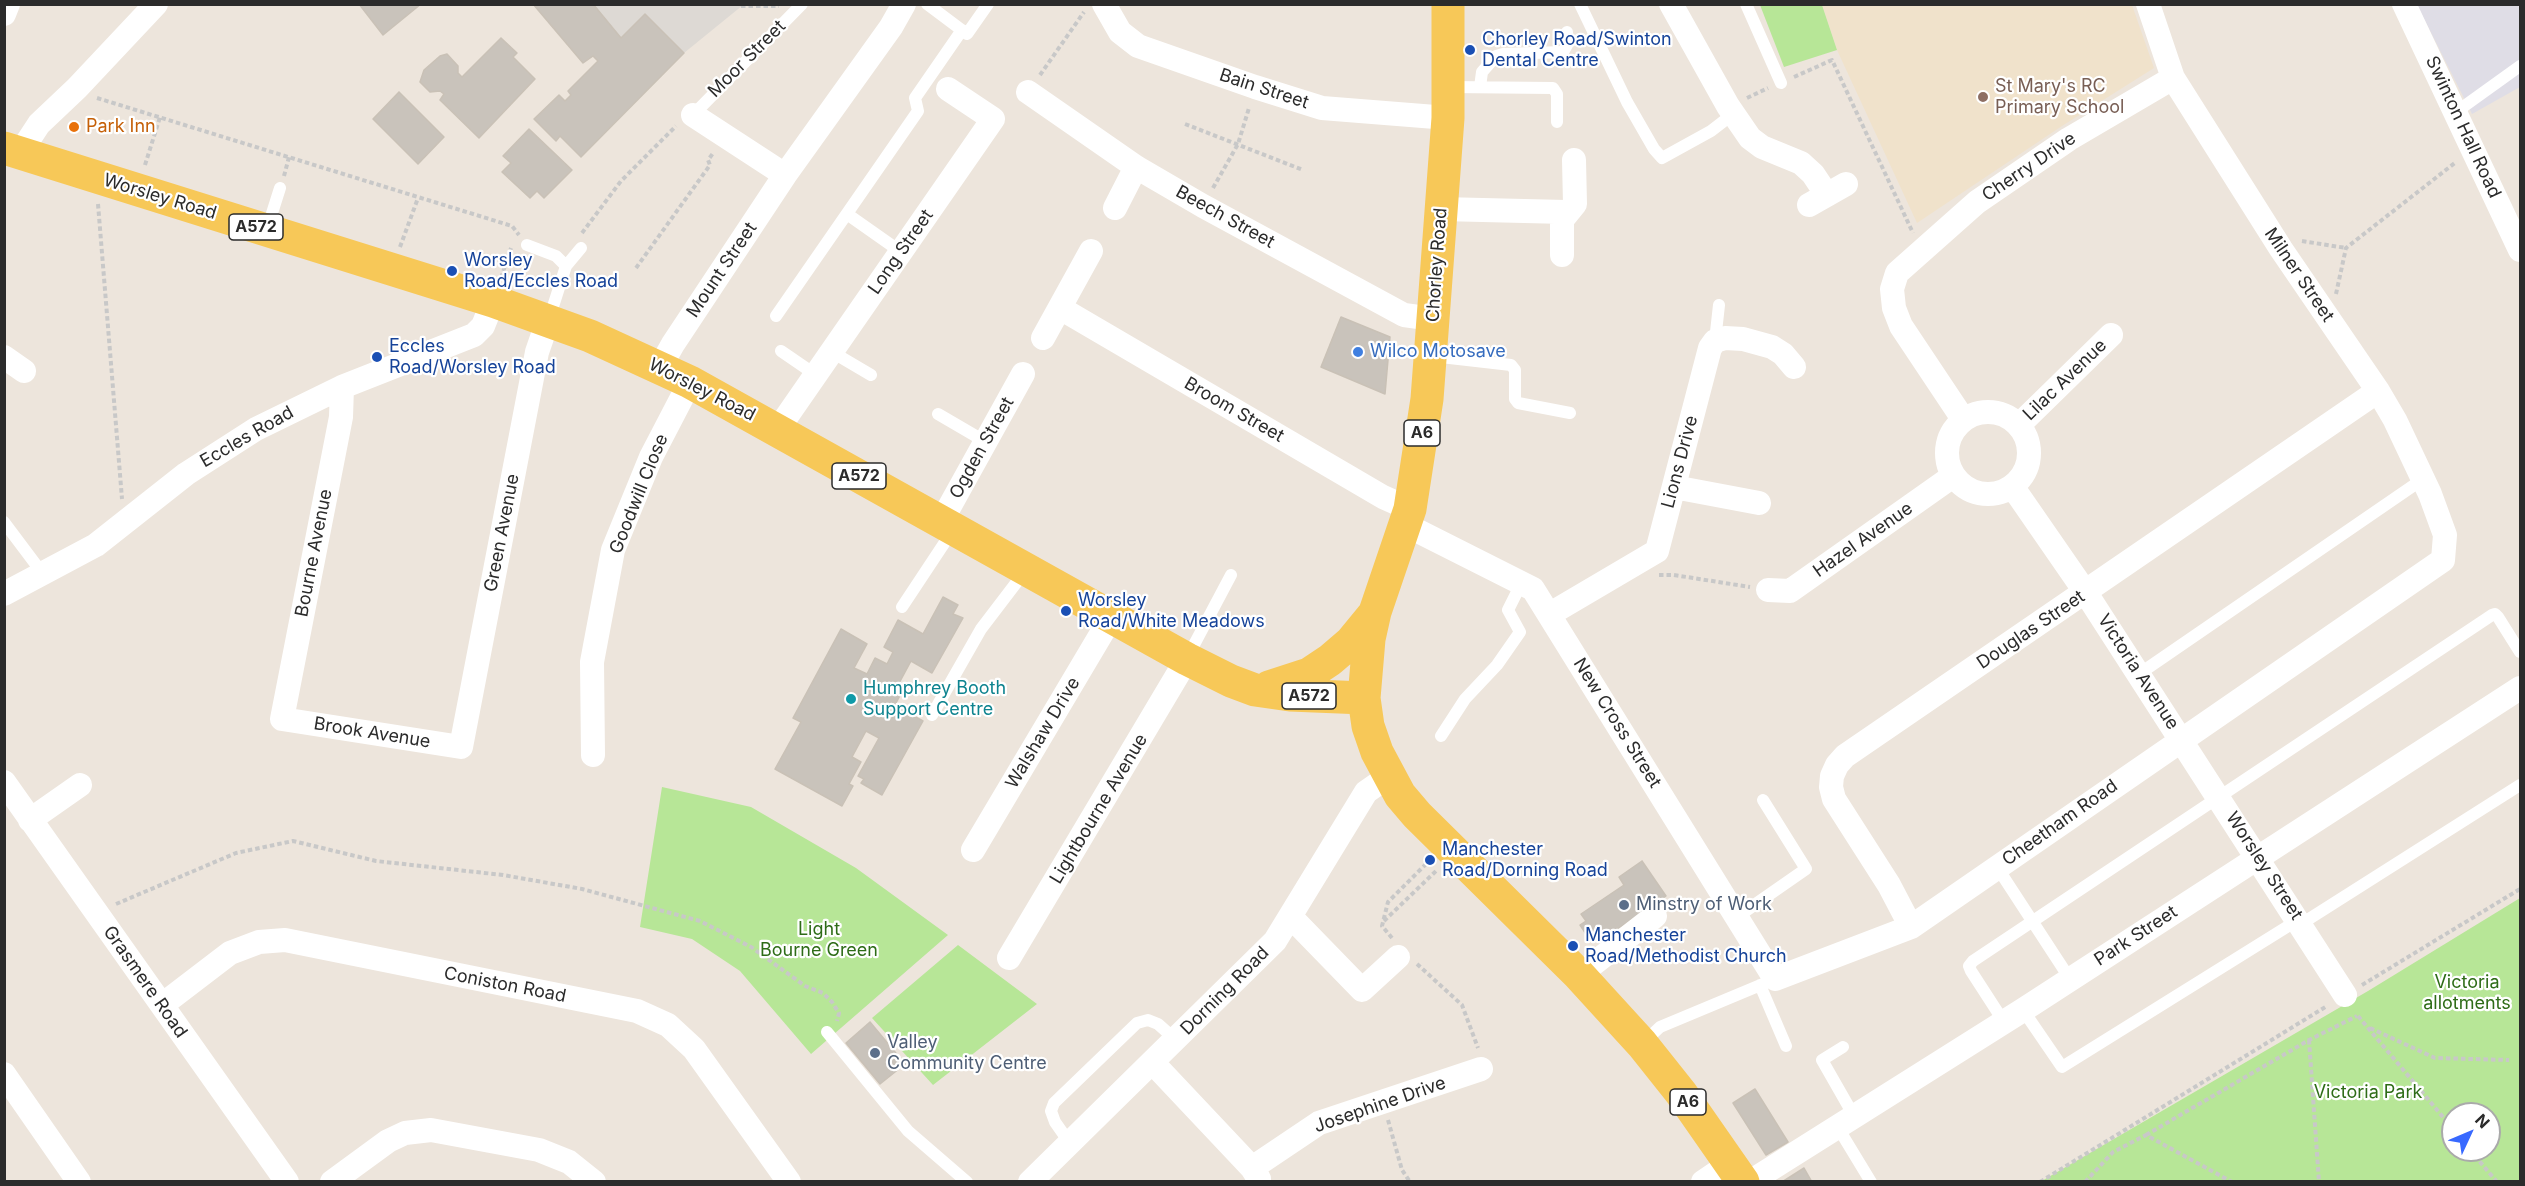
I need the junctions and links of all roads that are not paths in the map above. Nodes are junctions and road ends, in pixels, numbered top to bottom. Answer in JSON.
{"nodes":[{"id":1,"x":8,"y":4,"type":"edge"},
{"id":2,"x":156,"y":4,"type":"edge"},
{"id":3,"x":904,"y":4,"type":"edge"},
{"id":4,"x":927,"y":4,"type":"edge"},
{"id":5,"x":988,"y":4,"type":"edge"},
{"id":6,"x":1104,"y":4,"type":"edge"},
{"id":7,"x":1448,"y":4,"type":"edge"},
{"id":8,"x":1580,"y":4,"type":"edge"},
{"id":9,"x":1671,"y":4,"type":"edge"},
{"id":10,"x":1746,"y":4,"type":"edge"},
{"id":11,"x":2148,"y":4,"type":"edge"},
{"id":12,"x":2404,"y":4,"type":"edge"},
{"id":13,"x":799,"y":7,"type":"edge"},
{"id":14,"x":4,"y":14,"type":"edge"},
{"id":15,"x":962,"y":30,"type":"junction"},
{"id":16,"x":1567,"y":32,"type":"dead end"},
{"id":17,"x":2520,"y":66,"type":"edge"},
{"id":18,"x":2173,"y":78,"type":"junction"},
{"id":19,"x":1781,"y":83,"type":"road end"},
{"id":20,"x":1480,"y":87,"type":"junction"},
{"id":21,"x":948,"y":89,"type":"dead end"},
{"id":22,"x":1028,"y":92,"type":"road end"},
{"id":23,"x":1448,"y":103,"type":"junction"},
{"id":24,"x":1730,"y":110,"type":"junction"},
{"id":25,"x":2456,"y":112,"type":"junction"},
{"id":26,"x":693,"y":115,"type":"joint"},
{"id":27,"x":1557,"y":122,"type":"dead end"},
{"id":28,"x":12,"y":150,"type":"edge"},
{"id":29,"x":1574,"y":160,"type":"dead end"},
{"id":30,"x":1136,"y":167,"type":"junction"},
{"id":31,"x":785,"y":175,"type":"junction"},
{"id":32,"x":280,"y":188,"type":"dead end"},
{"id":33,"x":1827,"y":195,"type":"dead end"},
{"id":34,"x":1115,"y":208,"type":"dead end"},
{"id":35,"x":1441,"y":209,"type":"junction"},
{"id":36,"x":1566,"y":212,"type":"junction"},
{"id":37,"x":847,"y":214,"type":"junction"},
{"id":38,"x":267,"y":230,"type":"junction"},
{"id":39,"x":527,"y":245,"type":"road end"},
{"id":40,"x":581,"y":248,"type":"road end"},
{"id":41,"x":2520,"y":250,"type":"edge"},
{"id":42,"x":1091,"y":251,"type":"dead end"},
{"id":43,"x":901,"y":252,"type":"junction"},
{"id":44,"x":1563,"y":255,"type":"dead end"},
{"id":45,"x":566,"y":266,"type":"junction"},
{"id":46,"x":493,"y":301,"type":"junction"},
{"id":47,"x":1719,"y":305,"type":"dead end"},
{"id":48,"x":1060,"y":308,"type":"junction"},
{"id":49,"x":776,"y":316,"type":"dead end"},
{"id":50,"x":1432,"y":319,"type":"junction"},
{"id":51,"x":548,"y":320,"type":"junction"},
{"id":52,"x":2111,"y":335,"type":"dead end"},
{"id":53,"x":1043,"y":338,"type":"dead end"},
{"id":54,"x":1715,"y":341,"type":"junction"},
{"id":55,"x":781,"y":351,"type":"dead end"},
{"id":56,"x":832,"y":352,"type":"junction"},
{"id":57,"x":1430,"y":356,"type":"junction"},
{"id":58,"x":4,"y":357,"type":"edge"},
{"id":59,"x":660,"y":367,"type":"junction"},
{"id":60,"x":1794,"y":368,"type":"dead end"},
{"id":61,"x":24,"y":371,"type":"dead end"},
{"id":62,"x":1023,"y":374,"type":"dead end"},
{"id":63,"x":816,"y":375,"type":"junction"},
{"id":64,"x":871,"y":375,"type":"dead end"},
{"id":65,"x":690,"y":382,"type":"junction"},
{"id":66,"x":342,"y":387,"type":"junction"},
{"id":67,"x":2378,"y":391,"type":"junction"},
{"id":68,"x":1570,"y":413,"type":"dead end"},
{"id":69,"x":938,"y":414,"type":"dead end"},
{"id":70,"x":1963,"y":419,"type":"junction"},
{"id":71,"x":2019,"y":425,"type":"junction"},
{"id":72,"x":778,"y":429,"type":"junction"},
{"id":73,"x":986,"y":442,"type":"junction"},
{"id":74,"x":1953,"y":476,"type":"junction"},
{"id":75,"x":2423,"y":479,"type":"junction"},
{"id":76,"x":2012,"y":486,"type":"junction"},
{"id":77,"x":1674,"y":487,"type":"junction"},
{"id":78,"x":1758,"y":503,"type":"dead end"},
{"id":79,"x":1408,"y":517,"type":"junction"},
{"id":80,"x":4,"y":522,"type":"edge"},
{"id":81,"x":947,"y":525,"type":"junction"},
{"id":82,"x":2444,"y":548,"type":"joint"},
{"id":83,"x":1026,"y":569,"type":"junction"},
{"id":84,"x":43,"y":574,"type":"junction"},
{"id":85,"x":1232,"y":575,"type":"dead end"},
{"id":86,"x":1522,"y":582,"type":"junction"},
{"id":87,"x":1768,"y":590,"type":"road end"},
{"id":88,"x":2086,"y":593,"type":"junction"},
{"id":89,"x":4,"y":594,"type":"edge"},
{"id":90,"x":902,"y":607,"type":"dead end"},
{"id":91,"x":1375,"y":612,"type":"junction"},
{"id":92,"x":1550,"y":614,"type":"junction"},
{"id":93,"x":1112,"y":616,"type":"junction"},
{"id":94,"x":2520,"y":652,"type":"edge"},
{"id":95,"x":1186,"y":659,"type":"junction"},
{"id":96,"x":2139,"y":674,"type":"junction"},
{"id":97,"x":2520,"y":688,"type":"edge"},
{"id":98,"x":1255,"y":690,"type":"junction"},
{"id":99,"x":1364,"y":698,"type":"junction"},
{"id":100,"x":932,"y":715,"type":"dead end"},
{"id":101,"x":282,"y":719,"type":"joint"},
{"id":102,"x":1441,"y":736,"type":"dead end"},
{"id":103,"x":2182,"y":739,"type":"junction"},
{"id":104,"x":461,"y":747,"type":"joint"},
{"id":105,"x":593,"y":755,"type":"dead end"},
{"id":106,"x":1389,"y":776,"type":"junction"},
{"id":107,"x":4,"y":782,"type":"edge"},
{"id":108,"x":80,"y":785,"type":"dead end"},
{"id":109,"x":2520,"y":785,"type":"edge"},
{"id":110,"x":2220,"y":797,"type":"junction"},
{"id":111,"x":1763,"y":800,"type":"dead end"},
{"id":112,"x":30,"y":820,"type":"junction"},
{"id":113,"x":973,"y":850,"type":"dead end"},
{"id":114,"x":2258,"y":858,"type":"junction"},
{"id":115,"x":1997,"y":867,"type":"junction"},
{"id":116,"x":1655,"y":916,"type":"dead end"},
{"id":117,"x":1291,"y":917,"type":"junction"},
{"id":118,"x":1737,"y":917,"type":"junction"},
{"id":119,"x":2033,"y":921,"type":"junction"},
{"id":120,"x":2300,"y":922,"type":"junction"},
{"id":121,"x":1911,"y":927,"type":"junction"},
{"id":122,"x":1400,"y":954,"type":"road end"},
{"id":123,"x":1010,"y":958,"type":"dead end"},
{"id":124,"x":1579,"y":975,"type":"junction"},
{"id":125,"x":2070,"y":980,"type":"junction"},
{"id":126,"x":1767,"y":982,"type":"junction"},
{"id":127,"x":2345,"y":995,"type":"road end"},
{"id":128,"x":162,"y":1005,"type":"junction"},
{"id":129,"x":2014,"y":1016,"type":"junction"},
{"id":130,"x":826,"y":1032,"type":"road end"},
{"id":131,"x":1176,"y":1040,"type":"junction"},
{"id":132,"x":1642,"y":1044,"type":"junction"},
{"id":133,"x":1786,"y":1046,"type":"dead end"},
{"id":134,"x":1843,"y":1047,"type":"dead end"},
{"id":135,"x":1153,"y":1063,"type":"junction"},
{"id":136,"x":1481,"y":1069,"type":"road end"},
{"id":137,"x":4,"y":1074,"type":"edge"},
{"id":138,"x":1845,"y":1121,"type":"junction"},
{"id":139,"x":1069,"y":1142,"type":"junction"},
{"id":140,"x":1256,"y":1175,"type":"edge"},
{"id":141,"x":1741,"y":1175,"type":"edge"},
{"id":142,"x":80,"y":1182,"type":"edge"},
{"id":143,"x":287,"y":1182,"type":"edge"},
{"id":144,"x":332,"y":1182,"type":"edge"},
{"id":145,"x":594,"y":1182,"type":"edge"},
{"id":146,"x":789,"y":1182,"type":"edge"},
{"id":147,"x":967,"y":1182,"type":"edge"},
{"id":148,"x":1030,"y":1182,"type":"edge"},
{"id":149,"x":1703,"y":1182,"type":"edge"},
{"id":150,"x":1871,"y":1182,"type":"edge"}],
"edges":[{"from":1,"to":14,"type":"street"},
{"from":2,"to":28,"type":"street"},
{"from":3,"to":31,"type":"street","name":"Mount Street"},
{"from":4,"to":15,"type":"lane"},
{"from":5,"to":15,"type":"lane"},
{"from":6,"to":23,"type":"street","name":"Bain Street"},
{"from":7,"to":23,"type":"main road","name":"Chorley Road","number":"A6"},
{"from":8,"to":24,"type":"lane"},
{"from":9,"to":24,"type":"street"},
{"from":10,"to":19,"type":"lane"},
{"from":11,"to":18,"type":"street","name":"Milner Street"},
{"from":12,"to":25,"type":"street","name":"Swinton Hall Road"},
{"from":13,"to":26,"type":"lane","name":"Moor Street"},
{"from":15,"to":37,"type":"lane"},
{"from":16,"to":20,"type":"lane"},
{"from":17,"to":25,"type":"lane"},
{"from":18,"to":67,"type":"street","name":"Milner Street"},
{"from":18,"to":70,"type":"street","name":"Cherry Drive"},
{"from":20,"to":23,"type":"lane"},
{"from":20,"to":27,"type":"lane"},
{"from":21,"to":43,"type":"street","name":"Long Street"},
{"from":22,"to":30,"type":"street","name":"Beech Street"},
{"from":23,"to":35,"type":"main road","name":"Chorley Road","number":"A6"},
{"from":24,"to":33,"type":"street"},
{"from":25,"to":41,"type":"street","name":"Swinton Hall Road"},
{"from":26,"to":31,"type":"street"},
{"from":28,"to":38,"type":"main road","name":"Worsley Road","number":"A572"},
{"from":29,"to":36,"type":"street"},
{"from":30,"to":34,"type":"street"},
{"from":30,"to":50,"type":"street","name":"Beech Street"},
{"from":31,"to":59,"type":"street","name":"Mount Street"},
{"from":32,"to":38,"type":"lane"},
{"from":35,"to":36,"type":"street"},
{"from":35,"to":50,"type":"main road","name":"Chorley Road","number":"A6"},
{"from":36,"to":44,"type":"street"},
{"from":37,"to":43,"type":"lane"},
{"from":37,"to":49,"type":"lane"},
{"from":38,"to":46,"type":"main road","name":"Worsley Road","number":"A572"},
{"from":39,"to":45,"type":"lane"},
{"from":40,"to":45,"type":"lane"},
{"from":42,"to":48,"type":"street"},
{"from":43,"to":56,"type":"street","name":"Long Street"},
{"from":45,"to":51,"type":"lane"},
{"from":46,"to":51,"type":"main road","name":"Worsley Road","number":"A572"},
{"from":46,"to":66,"type":"street","name":"Eccles Road"},
{"from":47,"to":54,"type":"lane"},
{"from":48,"to":53,"type":"street"},
{"from":48,"to":79,"type":"street","name":"Broom Street"},
{"from":50,"to":57,"type":"main road","name":"Chorley Road","number":"A6"},
{"from":51,"to":59,"type":"main road","name":"Worsley Road","number":"A572"},
{"from":51,"to":104,"type":"street","name":"Green Avenue"},
{"from":52,"to":71,"type":"street","name":"Lilac Avenue"},
{"from":54,"to":60,"type":"street"},
{"from":54,"to":77,"type":"street","name":"Lions Drive"},
{"from":55,"to":63,"type":"lane"},
{"from":56,"to":63,"type":"street","name":"Long Street"},
{"from":56,"to":64,"type":"lane"},
{"from":57,"to":68,"type":"lane"},
{"from":57,"to":79,"type":"main road","name":"Chorley Road","number":"A6"},
{"from":58,"to":61,"type":"street"},
{"from":59,"to":65,"type":"main road","name":"Worsley Road","number":"A572"},
{"from":62,"to":73,"type":"street","name":"Ogden Street"},
{"from":63,"to":72,"type":"street","name":"Long Street"},
{"from":65,"to":72,"type":"main road","name":"Worsley Road","number":"A572"},
{"from":65,"to":105,"type":"street","name":"Goodwill Close"},
{"from":66,"to":84,"type":"street","name":"Eccles Road"},
{"from":66,"to":101,"type":"street","name":"Bourne Avenue"},
{"from":67,"to":75,"type":"street","name":"Milner Street"},
{"from":67,"to":88,"type":"street","name":"Douglas Street"},
{"from":69,"to":73,"type":"lane"},
{"from":70,"to":71,"type":"street"},
{"from":70,"to":74,"type":"street"},
{"from":71,"to":76,"type":"street"},
{"from":72,"to":81,"type":"main road","name":"Worsley Road","number":"A572"},
{"from":73,"to":81,"type":"street","name":"Ogden Street"},
{"from":74,"to":76,"type":"street"},
{"from":74,"to":87,"type":"street","name":"Hazel Avenue"},
{"from":75,"to":82,"type":"street","name":"Milner Street"},
{"from":75,"to":96,"type":"lane"},
{"from":76,"to":88,"type":"street","name":"Victoria Avenue"},
{"from":77,"to":78,"type":"street"},
{"from":77,"to":92,"type":"street","name":"Lions Drive"},
{"from":79,"to":86,"type":"street","name":"New Cross Street"},
{"from":79,"to":91,"type":"main road","name":"Chorley Road","number":"A6"},
{"from":80,"to":84,"type":"lane"},
{"from":81,"to":83,"type":"main road","name":"Worsley Road","number":"A572"},
{"from":81,"to":90,"type":"lane"},
{"from":82,"to":103,"type":"street","name":"Cheetham Road"},
{"from":83,"to":93,"type":"main road","name":"Worsley Road","number":"A572"},
{"from":83,"to":100,"type":"lane"},
{"from":84,"to":89,"type":"street","name":"Eccles Road"},
{"from":85,"to":95,"type":"lane"},
{"from":86,"to":92,"type":"street","name":"New Cross Street"},
{"from":86,"to":102,"type":"lane"},
{"from":88,"to":96,"type":"street","name":"Victoria Avenue"},
{"from":88,"to":121,"type":"street","name":"Douglas Street"},
{"from":91,"to":98,"type":"main road"},
{"from":91,"to":99,"type":"main road","name":"Chorley Road","number":"A6"},
{"from":92,"to":118,"type":"street","name":"New Cross Street"},
{"from":93,"to":95,"type":"main road","name":"Worsley Road","number":"A572"},
{"from":93,"to":113,"type":"street","name":"Walshaw Drive"},
{"from":94,"to":110,"type":"lane"},
{"from":95,"to":98,"type":"main road","name":"Worsley Road","number":"A572"},
{"from":95,"to":123,"type":"street","name":"Lightbourne Avenue"},
{"from":96,"to":103,"type":"street","name":"Victoria Avenue"},
{"from":97,"to":114,"type":"street","name":"Park Street"},
{"from":98,"to":99,"type":"main road","name":"Worsley Road","number":"A572"},
{"from":99,"to":106,"type":"main road","number":"A6"},
{"from":101,"to":104,"type":"street","name":"Brook Avenue"},
{"from":103,"to":110,"type":"street","name":"Worsley Street"},
{"from":103,"to":115,"type":"street","name":"Cheetham Road"},
{"from":106,"to":117,"type":"street","name":"Dorning Road"},
{"from":106,"to":124,"type":"main road","number":"A6"},
{"from":107,"to":112,"type":"street","name":"Grasmere Road"},
{"from":108,"to":112,"type":"street"},
{"from":109,"to":120,"type":"lane"},
{"from":110,"to":114,"type":"street","name":"Worsley Street"},
{"from":110,"to":119,"type":"lane"},
{"from":111,"to":118,"type":"lane"},
{"from":112,"to":128,"type":"street","name":"Grasmere Road"},
{"from":114,"to":120,"type":"street","name":"Worsley Street"},
{"from":114,"to":125,"type":"street","name":"Park Street"},
{"from":115,"to":119,"type":"lane"},
{"from":115,"to":121,"type":"street","name":"Cheetham Road"},
{"from":116,"to":124,"type":"street"},
{"from":117,"to":122,"type":"street"},
{"from":117,"to":131,"type":"street","name":"Dorning Road"},
{"from":118,"to":126,"type":"street","name":"New Cross Street"},
{"from":119,"to":125,"type":"lane"},
{"from":119,"to":129,"type":"lane"},
{"from":120,"to":127,"type":"street","name":"Worsley Street"},
{"from":120,"to":129,"type":"lane"},
{"from":121,"to":126,"type":"street","name":"Cheetham Road"},
{"from":124,"to":132,"type":"main road","number":"A6"},
{"from":125,"to":129,"type":"street","name":"Park Street"},
{"from":126,"to":132,"type":"lane","name":"Cheetham Road"},
{"from":126,"to":133,"type":"lane"},
{"from":128,"to":143,"type":"street","name":"Grasmere Road"},
{"from":128,"to":146,"type":"street","name":"Coniston Road"},
{"from":129,"to":138,"type":"street","name":"Park Street"},
{"from":130,"to":147,"type":"lane"},
{"from":131,"to":135,"type":"street","name":"Dorning Road"},
{"from":131,"to":139,"type":"lane"},
{"from":132,"to":141,"type":"main road","number":"A6"},
{"from":134,"to":138,"type":"lane"},
{"from":135,"to":139,"type":"street","name":"Dorning Road"},
{"from":135,"to":140,"type":"street"},
{"from":136,"to":140,"type":"street","name":"Josephine Drive"},
{"from":137,"to":142,"type":"street"},
{"from":138,"to":141,"type":"street","name":"Park Street"},
{"from":138,"to":150,"type":"lane"},
{"from":139,"to":148,"type":"street","name":"Dorning Road"},
{"from":141,"to":149,"type":"street","name":"Park Street"},
{"from":144,"to":145,"type":"street"}]}
